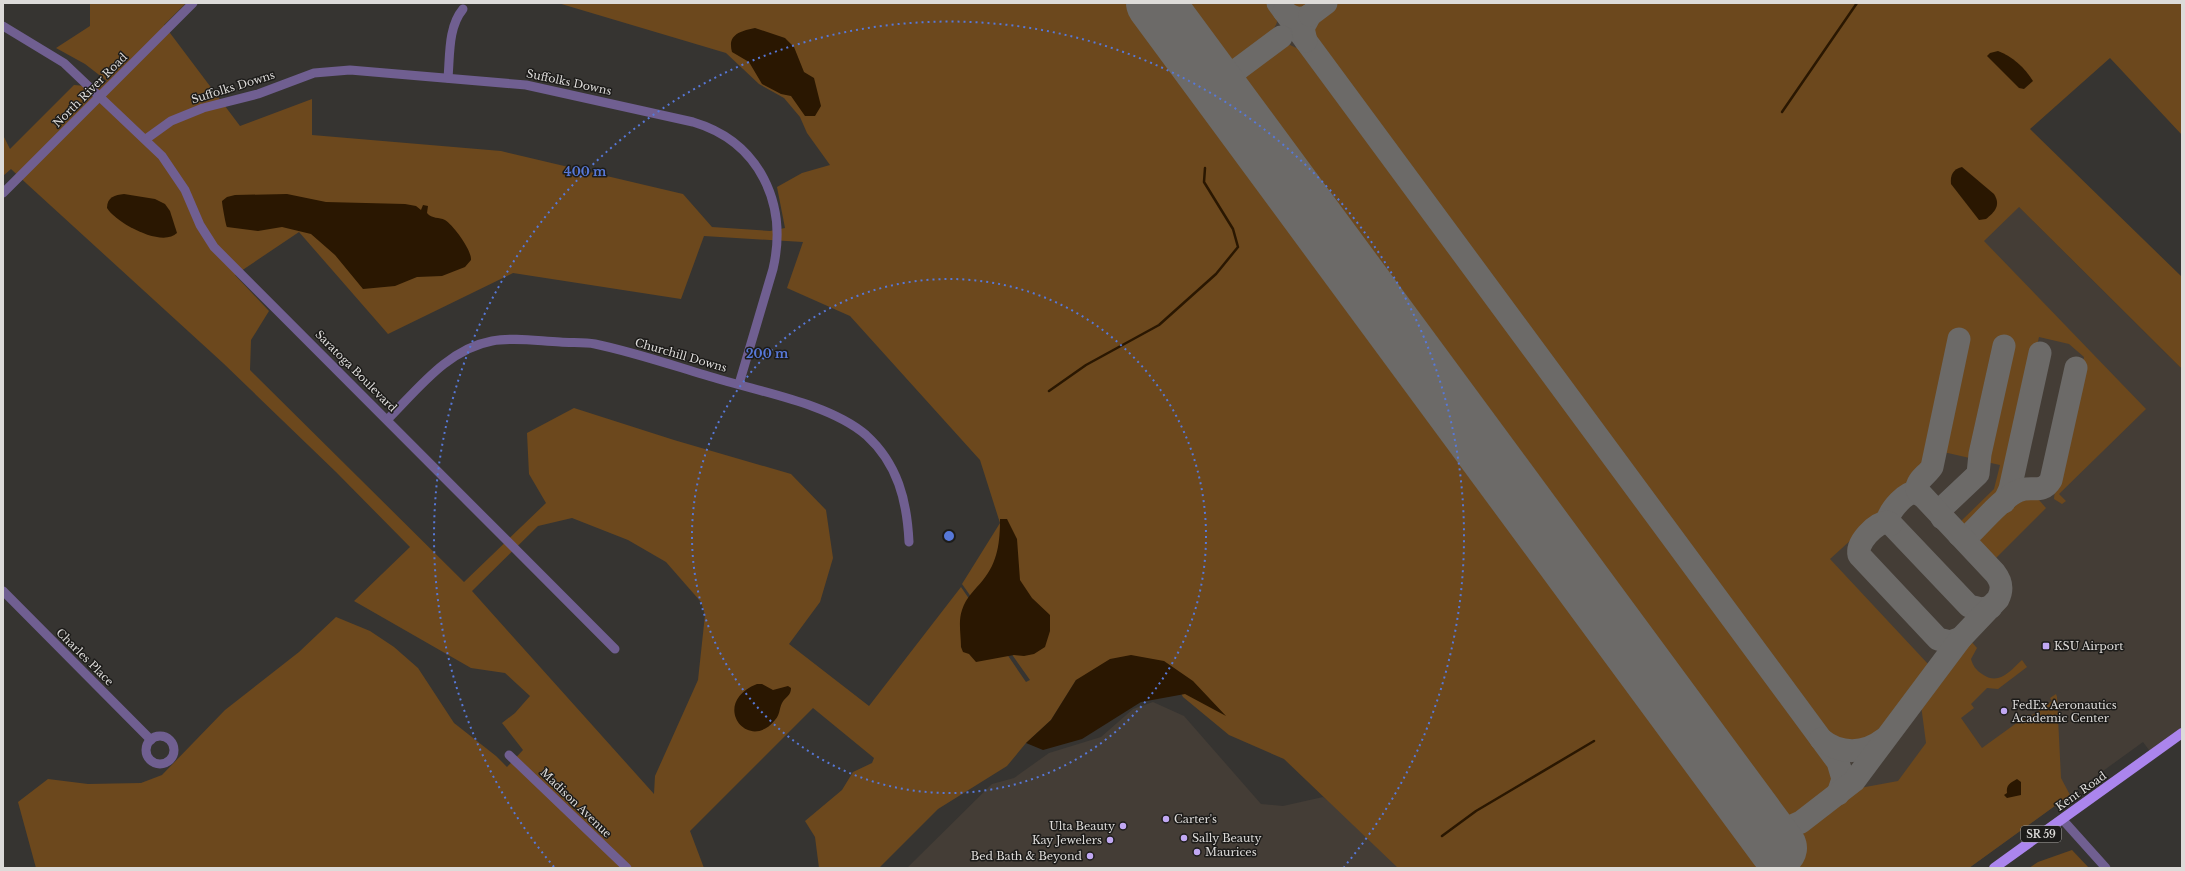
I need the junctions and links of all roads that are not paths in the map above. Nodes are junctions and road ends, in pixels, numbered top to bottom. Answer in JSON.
{"nodes":[{"id":1,"x":193,"y":3,"type":"edge"},
{"id":2,"x":463,"y":9,"type":"dead end"},
{"id":3,"x":3,"y":26,"type":"edge"},
{"id":4,"x":448,"y":78,"type":"junction"},
{"id":5,"x":100,"y":96,"type":"junction"},
{"id":6,"x":146,"y":139,"type":"junction"},
{"id":7,"x":3,"y":194,"type":"edge"},
{"id":8,"x":739,"y":384,"type":"junction"},
{"id":9,"x":388,"y":419,"type":"junction"},
{"id":10,"x":909,"y":542,"type":"dead end"},
{"id":11,"x":3,"y":591,"type":"edge"},
{"id":12,"x":616,"y":649,"type":"dead end"},
{"id":13,"x":2182,"y":733,"type":"edge"},
{"id":14,"x":151,"y":740,"type":"dead end"},
{"id":15,"x":509,"y":755,"type":"dead end"},
{"id":16,"x":2062,"y":819,"type":"junction"},
{"id":17,"x":627,"y":868,"type":"edge"},
{"id":18,"x":1994,"y":868,"type":"edge"},
{"id":19,"x":2106,"y":868,"type":"edge"}],
"edges":[{"from":1,"to":5,"type":"street","name":"North River Road"},
{"from":2,"to":4,"type":"street"},
{"from":3,"to":5,"type":"street","name":"Saratoga Boulevard"},
{"from":4,"to":6,"type":"street","name":"Suffolks Downs"},
{"from":4,"to":8,"type":"street","name":"Suffolks Downs"},
{"from":5,"to":6,"type":"street","name":"Saratoga Boulevard"},
{"from":5,"to":7,"type":"street","name":"North River Road"},
{"from":6,"to":9,"type":"street","name":"Saratoga Boulevard"},
{"from":8,"to":9,"type":"street","name":"Churchill Downs"},
{"from":8,"to":10,"type":"street","name":"Churchill Downs"},
{"from":9,"to":12,"type":"street","name":"Saratoga Boulevard"},
{"from":11,"to":14,"type":"street","name":"Charles Place"},
{"from":13,"to":16,"type":"main road","name":"Kent Road","number":"SR 59"},
{"from":15,"to":17,"type":"street","name":"Madison Avenue"},
{"from":16,"to":18,"type":"main road","name":"Kent Road","number":"SR 59"},
{"from":16,"to":19,"type":"street"}]}
